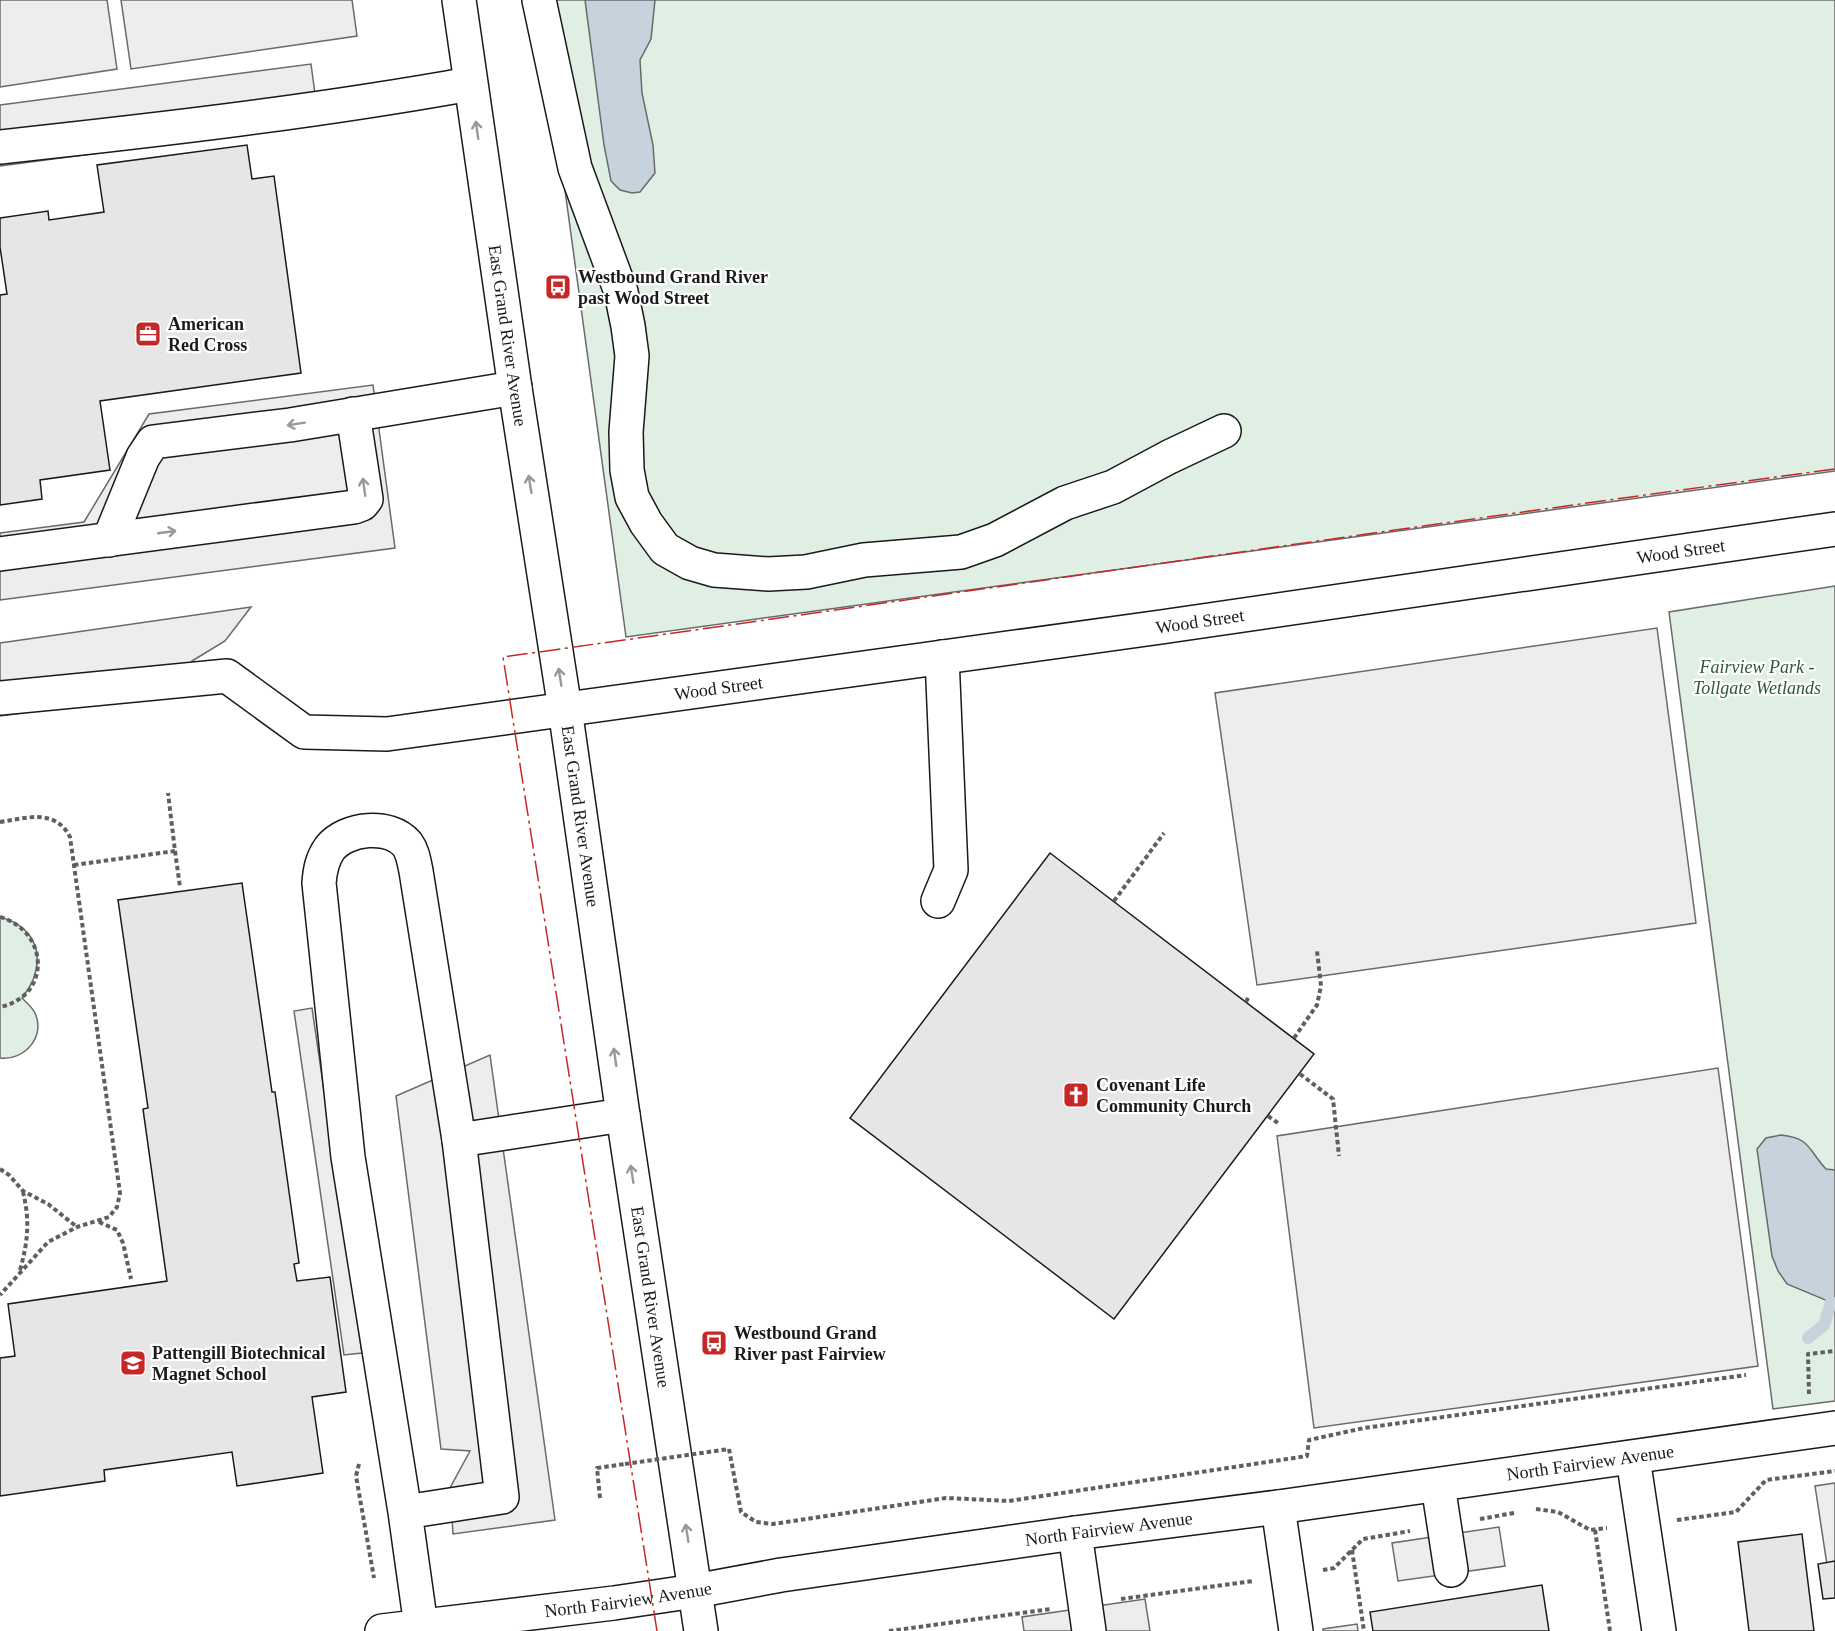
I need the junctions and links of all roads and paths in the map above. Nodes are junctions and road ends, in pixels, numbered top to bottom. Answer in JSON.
{"nodes":[{"id":1,"x":459,"y":0,"type":"edge"},
{"id":2,"x":539,"y":0,"type":"edge"},
{"id":3,"x":470,"y":84,"type":"junction"},
{"id":4,"x":0,"y":147,"type":"edge"},
{"id":5,"x":515,"y":388,"type":"junction"},
{"id":6,"x":353,"y":414,"type":"junction"},
{"id":7,"x":1224,"y":431,"type":"dead end"},
{"id":8,"x":1835,"y":529,"type":"edge"},
{"id":9,"x":109,"y":540,"type":"junction"},
{"id":10,"x":0,"y":554,"type":"edge"},
{"id":11,"x":942,"y":657,"type":"junction"},
{"id":12,"x":0,"y":698,"type":"edge"},
{"id":13,"x":565,"y":709,"type":"junction"},
{"id":14,"x":168,"y":793,"type":"dead end"},
{"id":15,"x":0,"y":822,"type":"edge"},
{"id":16,"x":1164,"y":833,"type":"dead end"},
{"id":17,"x":175,"y":851,"type":"junction"},
{"id":18,"x":74,"y":865,"type":"junction"},
{"id":19,"x":180,"y":887,"type":"dead end"},
{"id":20,"x":938,"y":901,"type":"dead end"},
{"id":21,"x":1113,"y":901,"type":"dead end"},
{"id":22,"x":0,"y":917,"type":"edge"},
{"id":23,"x":1317,"y":951,"type":"dead end"},
{"id":24,"x":1250,"y":996,"type":"dead end"},
{"id":25,"x":1246,"y":1002,"type":"dead end"},
{"id":26,"x":0,"y":1007,"type":"edge"},
{"id":27,"x":1294,"y":1038,"type":"dead end"},
{"id":28,"x":1300,"y":1074,"type":"dead end"},
{"id":29,"x":623,"y":1115,"type":"junction"},
{"id":30,"x":1268,"y":1116,"type":"dead end"},
{"id":31,"x":1278,"y":1123,"type":"dead end"},
{"id":32,"x":459,"y":1140,"type":"junction"},
{"id":33,"x":1339,"y":1156,"type":"dead end"},
{"id":34,"x":0,"y":1169,"type":"edge"},
{"id":35,"x":23,"y":1191,"type":"junction"},
{"id":36,"x":98,"y":1222,"type":"junction"},
{"id":37,"x":77,"y":1227,"type":"junction"},
{"id":38,"x":20,"y":1272,"type":"junction"},
{"id":39,"x":131,"y":1280,"type":"dead end"},
{"id":40,"x":0,"y":1295,"type":"edge"},
{"id":41,"x":1835,"y":1352,"type":"edge"},
{"id":42,"x":1746,"y":1375,"type":"dead end"},
{"id":43,"x":1822,"y":1429,"type":"edge"},
{"id":44,"x":1633,"y":1458,"type":"junction"},
{"id":45,"x":1835,"y":1471,"type":"edge"},
{"id":46,"x":1438,"y":1485,"type":"junction"},
{"id":47,"x":600,"y":1498,"type":"dead end"},
{"id":48,"x":1278,"y":1507,"type":"junction"},
{"id":49,"x":1536,"y":1509,"type":"dead end"},
{"id":50,"x":1524,"y":1511,"type":"dead end"},
{"id":51,"x":405,"y":1512,"type":"junction"},
{"id":52,"x":1642,"y":1524,"type":"junction"},
{"id":53,"x":1444,"y":1525,"type":"junction"},
{"id":54,"x":1595,"y":1530,"type":"junction"},
{"id":55,"x":1075,"y":1533,"type":"junction"},
{"id":56,"x":1351,"y":1550,"type":"junction"},
{"id":57,"x":1451,"y":1570,"type":"dead end"},
{"id":58,"x":1288,"y":1577,"type":"junction"},
{"id":59,"x":695,"y":1591,"type":"junction"},
{"id":60,"x":1087,"y":1617,"type":"edge"},
{"id":61,"x":421,"y":1626,"type":"junction"},
{"id":62,"x":382,"y":1631,"type":"edge"},
{"id":63,"x":701,"y":1631,"type":"edge"},
{"id":64,"x":889,"y":1631,"type":"edge"},
{"id":65,"x":1296,"y":1631,"type":"edge"},
{"id":66,"x":1364,"y":1631,"type":"edge"},
{"id":67,"x":1610,"y":1631,"type":"edge"},
{"id":68,"x":1659,"y":1631,"type":"edge"}],
"edges":[{"from":1,"to":3,"type":"street","name":"East Grand River Avenue"},
{"from":2,"to":7,"type":"street"},
{"from":3,"to":4,"type":"street"},
{"from":5,"to":3,"type":"street","name":"East Grand River Avenue","one_way":true},
{"from":5,"to":6,"type":"street"},
{"from":13,"to":5,"type":"street","name":"East Grand River Avenue","one_way":true},
{"from":6,"to":9,"type":"street","one_way":true},
{"from":9,"to":6,"type":"street","one_way":true},
{"from":8,"to":11,"type":"street","name":"Wood Street"},
{"from":9,"to":10,"type":"street"},
{"from":11,"to":13,"type":"street","name":"Wood Street"},
{"from":11,"to":20,"type":"street"},
{"from":12,"to":13,"type":"street","name":"Wood Street"},
{"from":29,"to":13,"type":"street","name":"East Grand River Avenue","one_way":true},
{"from":14,"to":17,"type":"path"},
{"from":15,"to":18,"type":"path"},
{"from":16,"to":21,"type":"path"},
{"from":17,"to":18,"type":"path"},
{"from":17,"to":19,"type":"path"},
{"from":18,"to":36,"type":"path"},
{"from":22,"to":26,"type":"path"},
{"from":23,"to":27,"type":"path"},
{"from":24,"to":25,"type":"path"},
{"from":28,"to":33,"type":"path"},
{"from":29,"to":32,"type":"street"},
{"from":59,"to":29,"type":"street","name":"East Grand River Avenue","one_way":true},
{"from":30,"to":31,"type":"path"},
{"from":32,"to":51,"type":"street"},
{"from":32,"to":51,"type":"street"},
{"from":34,"to":35,"type":"path"},
{"from":35,"to":37,"type":"path"},
{"from":35,"to":38,"type":"path"},
{"from":36,"to":37,"type":"path"},
{"from":36,"to":39,"type":"path"},
{"from":37,"to":38,"type":"path"},
{"from":38,"to":40,"type":"path"},
{"from":41,"to":43,"type":"path"},
{"from":42,"to":47,"type":"path","bridge":true},
{"from":43,"to":44,"type":"street","name":"North Fairview Avenue"},
{"from":44,"to":46,"type":"street","name":"North Fairview Avenue"},
{"from":44,"to":52,"type":"street"},
{"from":45,"to":52,"type":"path"},
{"from":46,"to":48,"type":"street","name":"North Fairview Avenue"},
{"from":46,"to":53,"type":"street"},
{"from":48,"to":55,"type":"street","name":"North Fairview Avenue"},
{"from":48,"to":58,"type":"street"},
{"from":49,"to":54,"type":"path"},
{"from":50,"to":53,"type":"path"},
{"from":51,"to":61,"type":"street"},
{"from":52,"to":54,"type":"path"},
{"from":52,"to":68,"type":"street"},
{"from":53,"to":56,"type":"path"},
{"from":53,"to":57,"type":"street"},
{"from":54,"to":67,"type":"path"},
{"from":55,"to":59,"type":"street","name":"North Fairview Avenue"},
{"from":55,"to":60,"type":"street"},
{"from":56,"to":58,"type":"path"},
{"from":56,"to":66,"type":"path"},
{"from":58,"to":60,"type":"path"},
{"from":58,"to":65,"type":"street"},
{"from":59,"to":61,"type":"street","name":"North Fairview Avenue"},
{"from":59,"to":63,"type":"street","name":"East Grand River Avenue"},
{"from":60,"to":64,"type":"path"},
{"from":61,"to":62,"type":"street","name":"North Fairview Avenue"}]}
